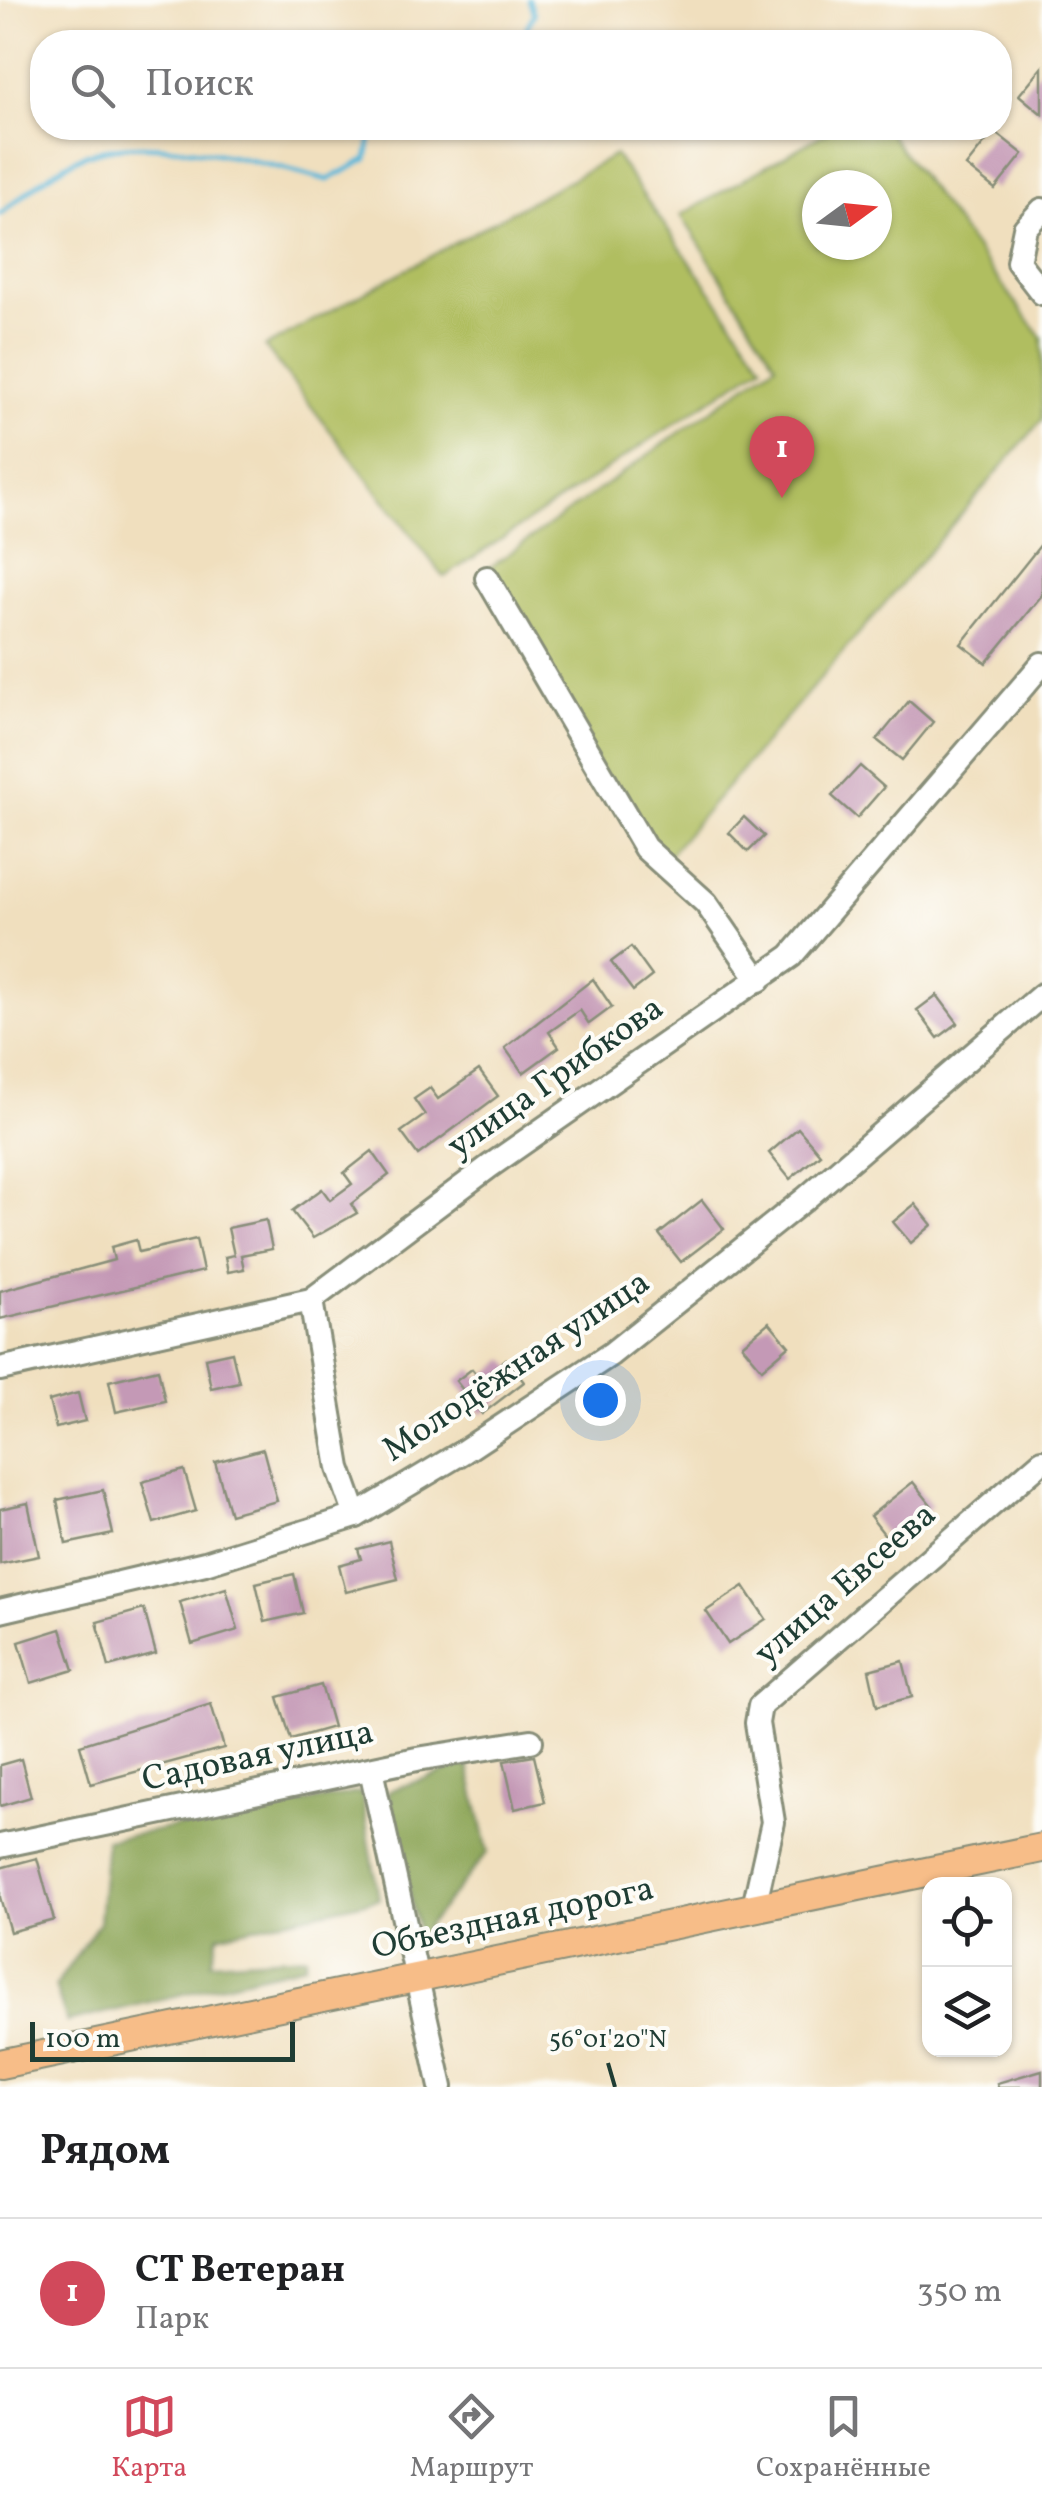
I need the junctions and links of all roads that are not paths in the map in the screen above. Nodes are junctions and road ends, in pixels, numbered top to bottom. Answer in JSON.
{"nodes":[{"id":1,"x":1042,"y":210,"type":"edge"},
{"id":2,"x":1042,"y":293,"type":"edge"},
{"id":3,"x":486,"y":578,"type":"dead end"},
{"id":4,"x":1042,"y":664,"type":"edge"},
{"id":5,"x":759,"y":980,"type":"junction"},
{"id":6,"x":1042,"y":994,"type":"edge"},
{"id":7,"x":311,"y":1300,"type":"junction"},
{"id":8,"x":0,"y":1370,"type":"edge"},
{"id":9,"x":1042,"y":1461,"type":"edge"},
{"id":10,"x":356,"y":1516,"type":"junction"},
{"id":11,"x":0,"y":1611,"type":"edge"},
{"id":12,"x":531,"y":1741,"type":"dead end"},
{"id":13,"x":371,"y":1770,"type":"junction"},
{"id":14,"x":0,"y":1846,"type":"edge"},
{"id":15,"x":1042,"y":1848,"type":"edge"},
{"id":16,"x":754,"y":1907,"type":"junction"},
{"id":17,"x":414,"y":1978,"type":"junction"},
{"id":18,"x":0,"y":2064,"type":"edge"},
{"id":19,"x":441,"y":2087,"type":"edge"}],
"edges":[{"from":1,"to":2,"type":"street"},
{"from":3,"to":5,"type":"street"},
{"from":4,"to":5,"type":"street","name":"улица Грибкова"},
{"from":5,"to":7,"type":"street","name":"улица Грибкова"},
{"from":6,"to":10,"type":"street","name":"Молодёжная улица"},
{"from":7,"to":8,"type":"street","name":"улица Грибкова"},
{"from":7,"to":10,"type":"street"},
{"from":9,"to":16,"type":"street","name":"улица Евсеева"},
{"from":10,"to":11,"type":"street","name":"Молодёжная улица"},
{"from":12,"to":13,"type":"street","name":"Садовая улица"},
{"from":13,"to":14,"type":"street","name":"Садовая улица"},
{"from":13,"to":17,"type":"street"},
{"from":15,"to":16,"type":"main road","name":"Объездная дорога"},
{"from":16,"to":17,"type":"main road","name":"Объездная дорога"},
{"from":17,"to":18,"type":"main road","name":"Объездная дорога"},
{"from":17,"to":19,"type":"street"}]}
